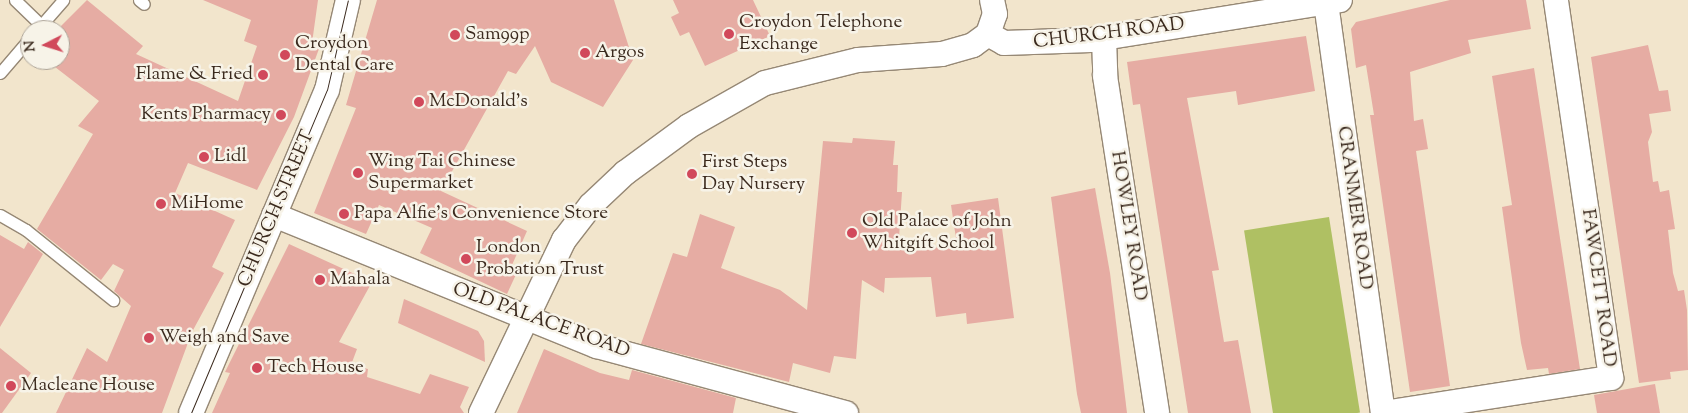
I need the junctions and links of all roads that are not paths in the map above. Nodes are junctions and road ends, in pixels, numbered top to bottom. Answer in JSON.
{"nodes":[{"id":1,"x":15,"y":0,"type":"edge"},
{"id":2,"x":63,"y":0,"type":"edge"},
{"id":3,"x":348,"y":0,"type":"edge"},
{"id":4,"x":992,"y":0,"type":"edge"},
{"id":5,"x":1556,"y":0,"type":"edge"},
{"id":6,"x":1333,"y":2,"type":"edge"},
{"id":7,"x":33,"y":20,"type":"edge"},
{"id":8,"x":45,"y":20,"type":"edge"},
{"id":9,"x":988,"y":34,"type":"junction"},
{"id":10,"x":1104,"y":38,"type":"junction"},
{"id":11,"x":20,"y":50,"type":"edge"},
{"id":12,"x":0,"y":73,"type":"edge"},
{"id":13,"x":274,"y":214,"type":"junction"},
{"id":14,"x":0,"y":215,"type":"edge"},
{"id":15,"x":113,"y":300,"type":"dead end"},
{"id":16,"x":527,"y":318,"type":"junction"},
{"id":17,"x":191,"y":413,"type":"edge"},
{"id":18,"x":481,"y":413,"type":"edge"},
{"id":19,"x":846,"y":413,"type":"edge"},
{"id":20,"x":1157,"y":413,"type":"edge"},
{"id":21,"x":1383,"y":413,"type":"edge"}],
"edges":[{"from":1,"to":7,"type":"lane"},
{"from":2,"to":8,"type":"lane"},
{"from":3,"to":13,"type":"street","name":"CHURCH STREET"},
{"from":4,"to":9,"type":"street"},
{"from":5,"to":21,"type":"street","name":"FAWCETT ROAD"},
{"from":6,"to":10,"type":"street","name":"CHURCH ROAD"},
{"from":6,"to":21,"type":"street","name":"CRANMER ROAD"},
{"from":9,"to":10,"type":"street","name":"CHURCH ROAD"},
{"from":9,"to":16,"type":"street"},
{"from":10,"to":20,"type":"street","name":"HOWLEY ROAD"},
{"from":11,"to":12,"type":"lane"},
{"from":13,"to":16,"type":"street","name":"OLD PALACE ROAD"},
{"from":13,"to":17,"type":"street","name":"CHURCH STREET"},
{"from":14,"to":15,"type":"lane"},
{"from":16,"to":18,"type":"street"},
{"from":16,"to":19,"type":"street","name":"OLD PALACE ROAD"}]}
